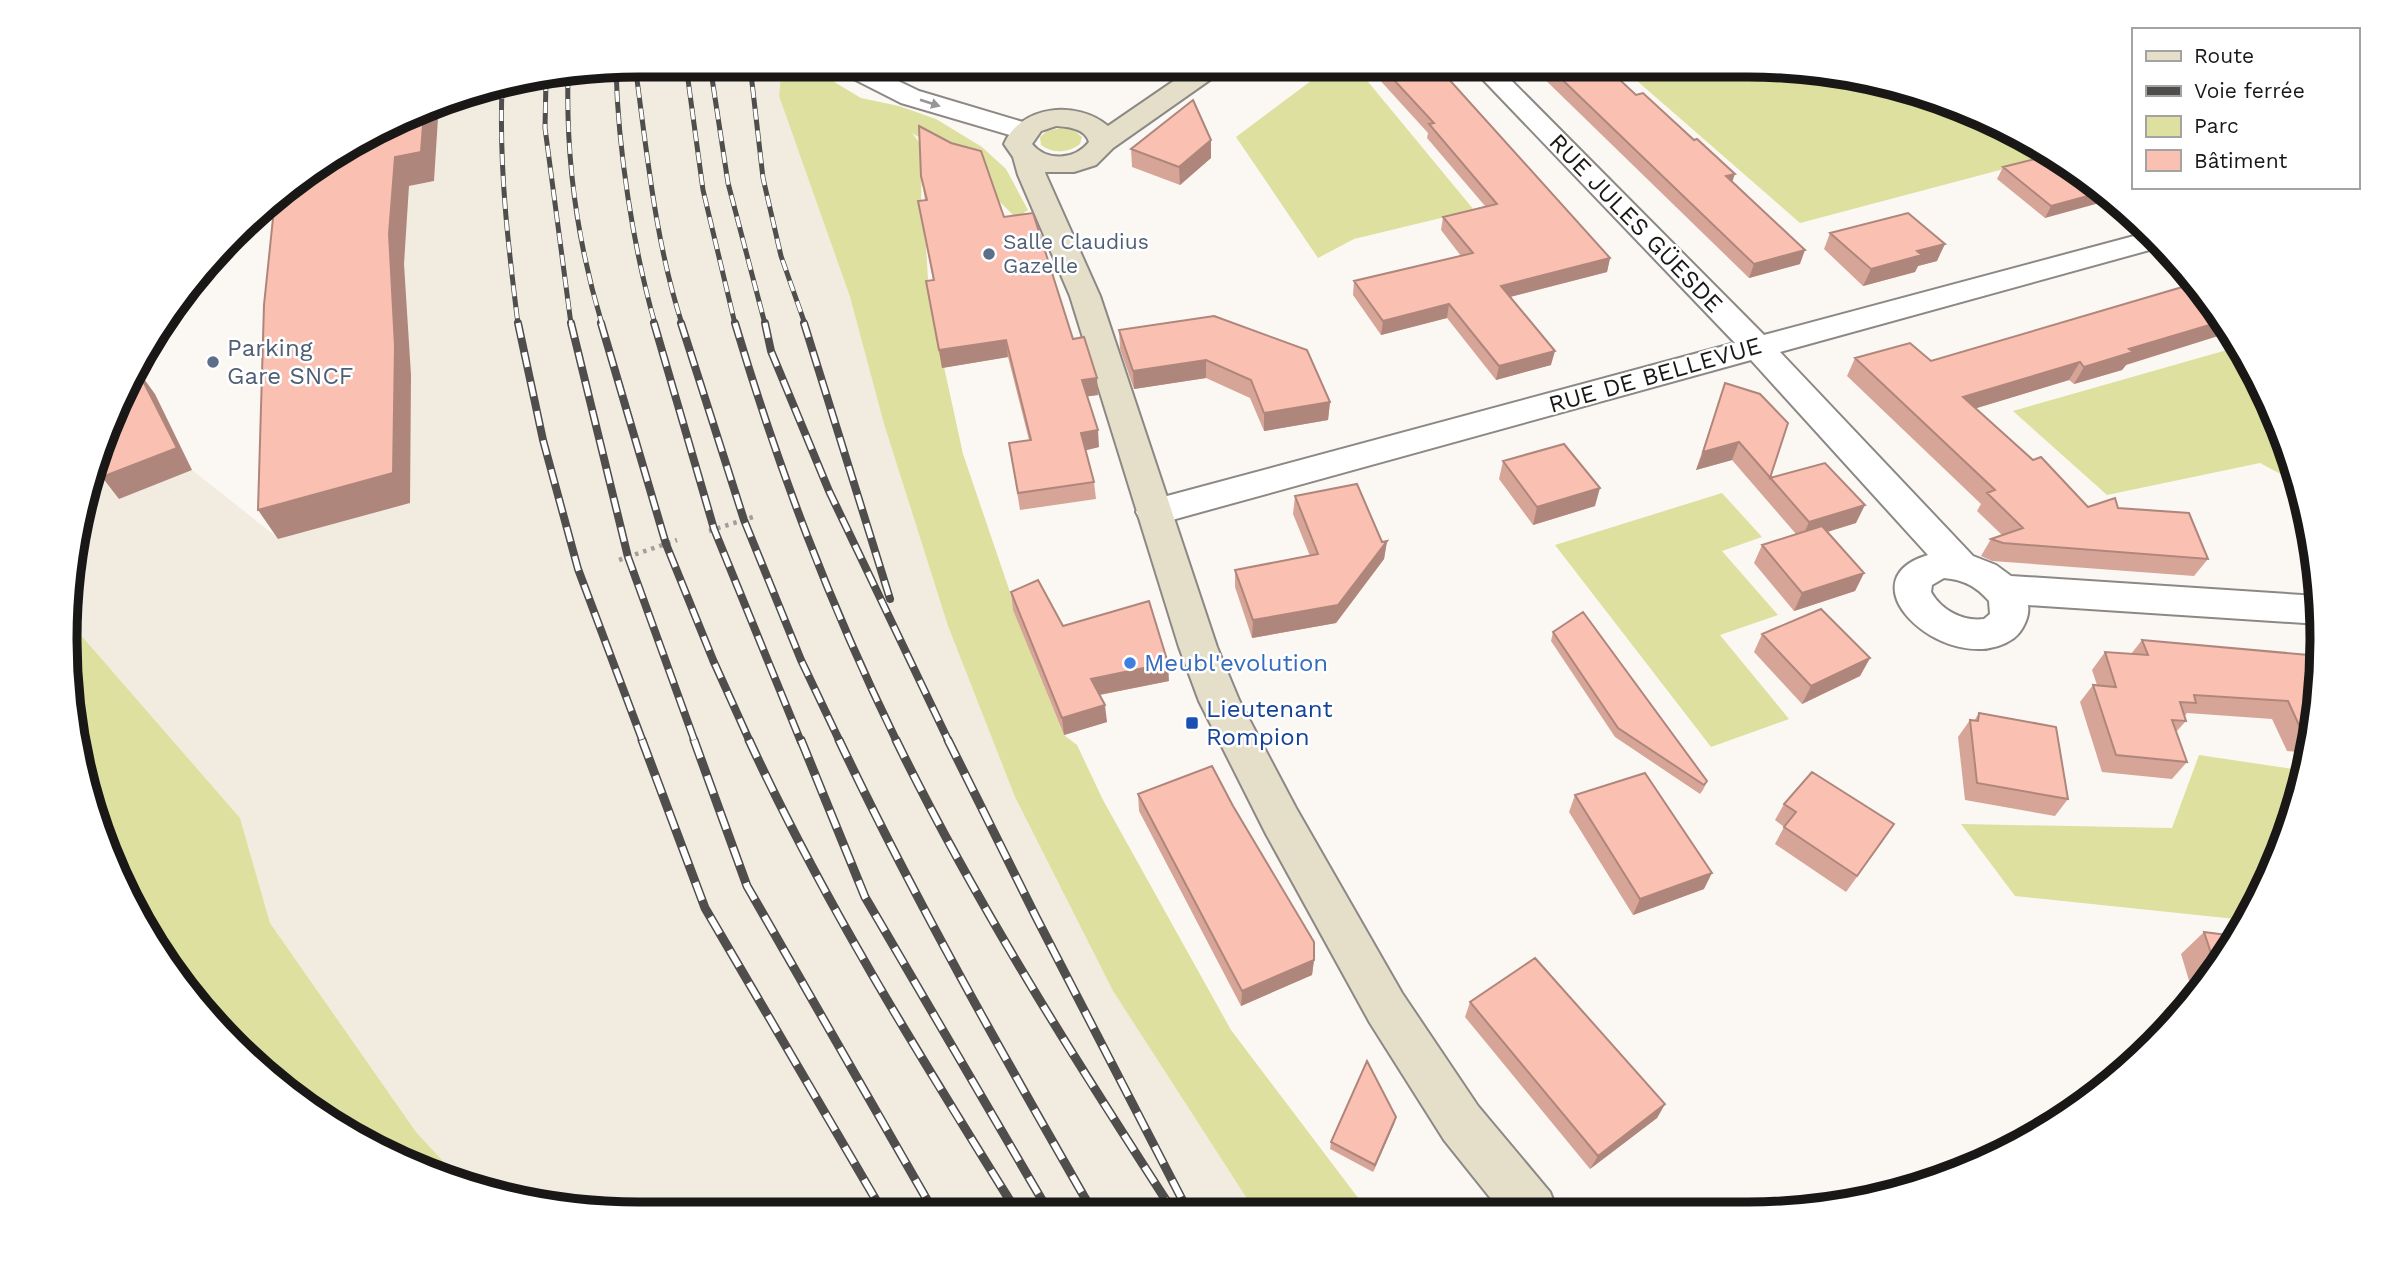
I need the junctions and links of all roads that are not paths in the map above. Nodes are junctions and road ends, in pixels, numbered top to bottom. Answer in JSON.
{"nodes":[{"id":1,"x":869,"y":77,"type":"edge"},
{"id":2,"x":1197,"y":77,"type":"edge"},
{"id":3,"x":1494,"y":77,"type":"edge"},
{"id":4,"x":1168,"y":96,"type":"junction"},
{"id":5,"x":1078,"y":120,"type":"junction"},
{"id":6,"x":1025,"y":144,"type":"junction"},
{"id":7,"x":1092,"y":151,"type":"junction"},
{"id":8,"x":2145,"y":242,"type":"edge"},
{"id":9,"x":1073,"y":267,"type":"junction"},
{"id":10,"x":1756,"y":346,"type":"junction"},
{"id":11,"x":1154,"y":512,"type":"junction"},
{"id":12,"x":1960,"y":566,"type":"junction"},
{"id":13,"x":2001,"y":589,"type":"junction"},
{"id":14,"x":2309,"y":609,"type":"edge"},
{"id":15,"x":1525,"y":1202,"type":"edge"}],
"edges":[{"from":1,"to":6,"type":"street","one_way":true},
{"from":2,"to":4,"type":"street"},
{"from":3,"to":10,"type":"street","name":"RUE JULES GÜESDE"},
{"from":4,"to":5,"type":"street"},
{"from":4,"to":7,"type":"street"},
{"from":5,"to":6,"type":"street"},
{"from":5,"to":7,"type":"street"},
{"from":6,"to":7,"type":"street"},
{"from":6,"to":9,"type":"street"},
{"from":7,"to":9,"type":"street"},
{"from":8,"to":10,"type":"street","name":"RUE DE BELLEVUE"},
{"from":9,"to":11,"type":"street"},
{"from":10,"to":11,"type":"street","name":"RUE DE BELLEVUE"},
{"from":10,"to":12,"type":"street","name":"RUE JULES GÜESDE"},
{"from":11,"to":15,"type":"street"},
{"from":12,"to":13,"type":"street"},
{"from":12,"to":13,"type":"street"},
{"from":13,"to":14,"type":"street"}]}
